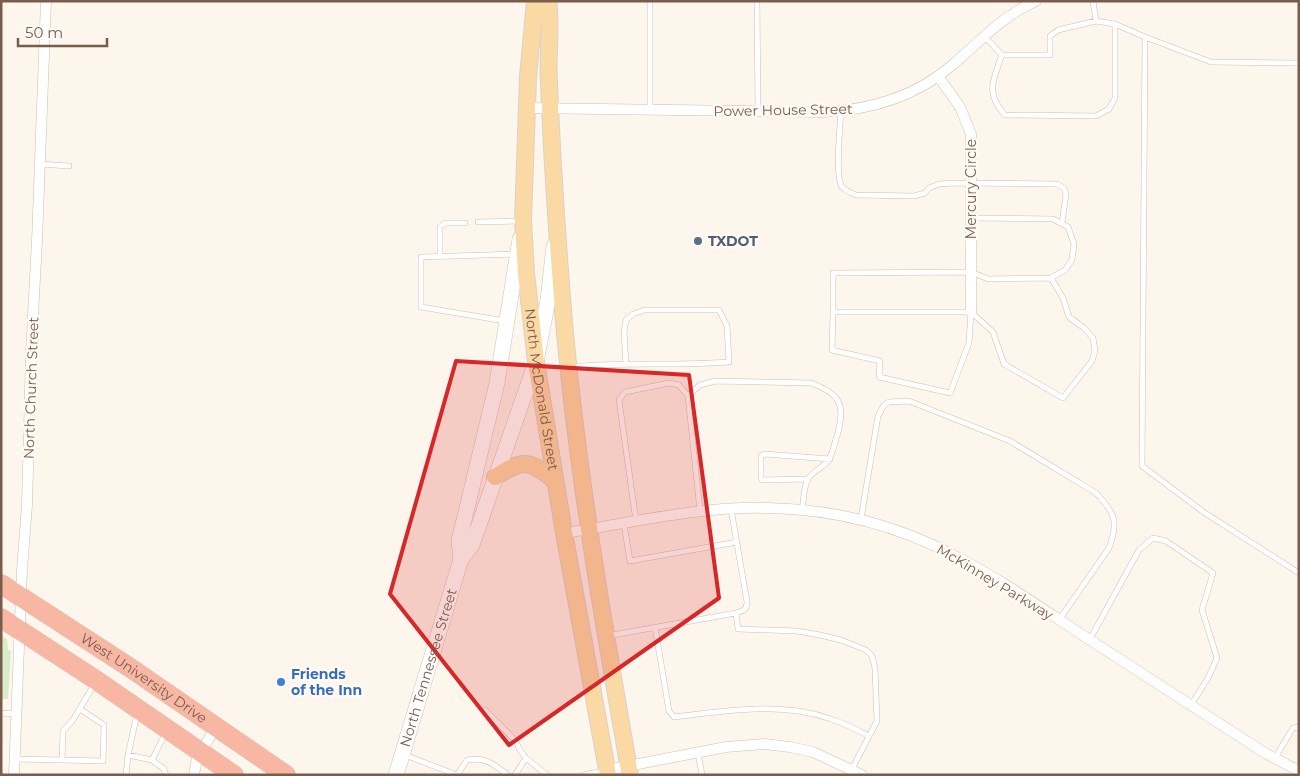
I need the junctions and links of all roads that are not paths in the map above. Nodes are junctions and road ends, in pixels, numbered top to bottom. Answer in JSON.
{"nodes":[{"id":1,"x":46,"y":1,"type":"edge"},
{"id":2,"x":535,"y":1,"type":"edge"},
{"id":3,"x":548,"y":1,"type":"edge"},
{"id":4,"x":650,"y":1,"type":"edge"},
{"id":5,"x":757,"y":1,"type":"edge"},
{"id":6,"x":1036,"y":1,"type":"edge"},
{"id":7,"x":1093,"y":1,"type":"edge"},
{"id":8,"x":1096,"y":21,"type":"junction"},
{"id":9,"x":1115,"y":24,"type":"junction"},
{"id":10,"x":984,"y":36,"type":"junction"},
{"id":11,"x":1145,"y":36,"type":"junction"},
{"id":12,"x":1002,"y":55,"type":"junction"},
{"id":13,"x":1299,"y":63,"type":"edge"},
{"id":14,"x":938,"y":76,"type":"junction"},
{"id":15,"x":527,"y":108,"type":"junction"},
{"id":16,"x":550,"y":108,"type":"junction"},
{"id":17,"x":650,"y":110,"type":"junction"},
{"id":18,"x":758,"y":112,"type":"junction"},
{"id":19,"x":841,"y":112,"type":"junction"},
{"id":20,"x":39,"y":164,"type":"junction"},
{"id":21,"x":69,"y":166,"type":"dead end"},
{"id":22,"x":972,"y":184,"type":"junction"},
{"id":23,"x":972,"y":218,"type":"junction"},
{"id":24,"x":523,"y":221,"type":"junction"},
{"id":25,"x":478,"y":222,"type":"dead end"},
{"id":26,"x":464,"y":223,"type":"dead end"},
{"id":27,"x":1062,"y":223,"type":"junction"},
{"id":28,"x":557,"y":227,"type":"junction"},
{"id":29,"x":518,"y":254,"type":"junction"},
{"id":30,"x":440,"y":256,"type":"junction"},
{"id":31,"x":971,"y":272,"type":"junction"},
{"id":32,"x":1051,"y":278,"type":"junction"},
{"id":33,"x":832,"y":312,"type":"junction"},
{"id":34,"x":971,"y":312,"type":"junction"},
{"id":35,"x":508,"y":321,"type":"junction"},
{"id":36,"x":536,"y":362,"type":"junction"},
{"id":37,"x":626,"y":364,"type":"junction"},
{"id":38,"x":569,"y":367,"type":"junction"},
{"id":39,"x":688,"y":396,"type":"junction"},
{"id":40,"x":830,"y":458,"type":"junction"},
{"id":41,"x":495,"y":477,"type":"junction"},
{"id":42,"x":808,"y":480,"type":"junction"},
{"id":43,"x":555,"y":481,"type":"junction"},
{"id":44,"x":731,"y":508,"type":"junction"},
{"id":45,"x":802,"y":510,"type":"junction"},
{"id":46,"x":700,"y":511,"type":"junction"},
{"id":47,"x":861,"y":520,"type":"junction"},
{"id":48,"x":636,"y":522,"type":"junction"},
{"id":49,"x":624,"y":524,"type":"junction"},
{"id":50,"x":589,"y":530,"type":"junction"},
{"id":51,"x":564,"y":533,"type":"junction"},
{"id":52,"x":737,"y":542,"type":"junction"},
{"id":53,"x":461,"y":559,"type":"junction"},
{"id":54,"x":1299,"y":573,"type":"edge"},
{"id":55,"x":1,"y":584,"type":"edge"},
{"id":56,"x":21,"y":596,"type":"junction"},
{"id":57,"x":736,"y":613,"type":"junction"},
{"id":58,"x":1,"y":618,"type":"edge"},
{"id":59,"x":1059,"y":620,"type":"junction"},
{"id":60,"x":655,"y":627,"type":"junction"},
{"id":61,"x":20,"y":630,"type":"junction"},
{"id":62,"x":607,"y":636,"type":"junction"},
{"id":63,"x":1090,"y":640,"type":"junction"},
{"id":64,"x":96,"y":680,"type":"junction"},
{"id":65,"x":1191,"y":705,"type":"junction"},
{"id":66,"x":138,"y":708,"type":"junction"},
{"id":67,"x":80,"y":710,"type":"junction"},
{"id":68,"x":486,"y":710,"type":"dead end"},
{"id":69,"x":1,"y":713,"type":"edge"},
{"id":70,"x":16,"y":714,"type":"junction"},
{"id":71,"x":216,"y":727,"type":"junction"},
{"id":72,"x":1299,"y":727,"type":"edge"},
{"id":73,"x":168,"y":729,"type":"junction"},
{"id":74,"x":870,"y":736,"type":"junction"},
{"id":75,"x":200,"y":752,"type":"junction"},
{"id":76,"x":698,"y":753,"type":"junction"},
{"id":77,"x":402,"y":754,"type":"junction"},
{"id":78,"x":128,"y":755,"type":"junction"},
{"id":79,"x":526,"y":758,"type":"junction"},
{"id":80,"x":1274,"y":759,"type":"junction"},
{"id":81,"x":15,"y":760,"type":"junction"},
{"id":82,"x":62,"y":760,"type":"junction"},
{"id":83,"x":152,"y":760,"type":"junction"},
{"id":84,"x":630,"y":770,"type":"edge"},
{"id":85,"x":1299,"y":771,"type":"edge"},
{"id":86,"x":608,"y":772,"type":"edge"},
{"id":87,"x":857,"y":772,"type":"edge"},
{"id":88,"x":14,"y":775,"type":"edge"},
{"id":89,"x":126,"y":775,"type":"edge"},
{"id":90,"x":166,"y":775,"type":"edge"},
{"id":91,"x":194,"y":775,"type":"edge"},
{"id":92,"x":234,"y":775,"type":"edge"},
{"id":93,"x":286,"y":775,"type":"edge"},
{"id":94,"x":396,"y":775,"type":"edge"},
{"id":95,"x":457,"y":775,"type":"edge"},
{"id":96,"x":508,"y":775,"type":"edge"},
{"id":97,"x":515,"y":775,"type":"edge"},
{"id":98,"x":547,"y":775,"type":"edge"},
{"id":99,"x":583,"y":775,"type":"edge"},
{"id":100,"x":702,"y":775,"type":"edge"}],
"edges":[{"from":1,"to":20,"type":"street","name":"North Church Street"},
{"from":2,"to":15,"type":"main road","name":"North McDonald Street"},
{"from":3,"to":16,"type":"main road","name":"North McDonald Street"},
{"from":4,"to":17,"type":"lane"},
{"from":5,"to":18,"type":"lane"},
{"from":6,"to":10,"type":"street","name":"Power House Street"},
{"from":7,"to":8,"type":"lane"},
{"from":8,"to":9,"type":"lane"},
{"from":8,"to":12,"type":"lane"},
{"from":9,"to":11,"type":"lane"},
{"from":9,"to":12,"type":"lane"},
{"from":10,"to":12,"type":"lane"},
{"from":10,"to":14,"type":"street","name":"Power House Street"},
{"from":11,"to":13,"type":"lane"},
{"from":11,"to":54,"type":"lane"},
{"from":14,"to":19,"type":"street","name":"Power House Street"},
{"from":14,"to":22,"type":"street","name":"Mercury Circle"},
{"from":15,"to":16,"type":"street","name":"Power House Street"},
{"from":15,"to":24,"type":"main road","name":"North McDonald Street"},
{"from":16,"to":17,"type":"street","name":"Power House Street"},
{"from":16,"to":28,"type":"main road","name":"North McDonald Street"},
{"from":17,"to":18,"type":"street","name":"Power House Street"},
{"from":18,"to":19,"type":"street","name":"Power House Street"},
{"from":19,"to":22,"type":"lane"},
{"from":20,"to":21,"type":"lane"},
{"from":20,"to":56,"type":"street","name":"North Church Street"},
{"from":22,"to":23,"type":"street","name":"Mercury Circle"},
{"from":22,"to":27,"type":"lane"},
{"from":23,"to":27,"type":"lane"},
{"from":23,"to":31,"type":"street","name":"Mercury Circle"},
{"from":24,"to":25,"type":"lane"},
{"from":24,"to":29,"type":"street"},
{"from":24,"to":36,"type":"main road","name":"North McDonald Street"},
{"from":26,"to":30,"type":"lane"},
{"from":27,"to":32,"type":"lane"},
{"from":28,"to":36,"type":"street"},
{"from":28,"to":38,"type":"main road","name":"North McDonald Street"},
{"from":29,"to":30,"type":"lane"},
{"from":29,"to":35,"type":"street"},
{"from":30,"to":35,"type":"lane"},
{"from":31,"to":32,"type":"lane"},
{"from":31,"to":33,"type":"lane"},
{"from":31,"to":34,"type":"street","name":"Mercury Circle"},
{"from":32,"to":34,"type":"lane"},
{"from":33,"to":34,"type":"lane"},
{"from":33,"to":34,"type":"lane"},
{"from":35,"to":53,"type":"street"},
{"from":36,"to":41,"type":"street"},
{"from":36,"to":43,"type":"main road","name":"North McDonald Street"},
{"from":37,"to":37,"type":"lane"},
{"from":37,"to":38,"type":"lane"},
{"from":38,"to":50,"type":"main road","name":"North McDonald Street"},
{"from":39,"to":40,"type":"lane"},
{"from":39,"to":46,"type":"lane"},
{"from":39,"to":48,"type":"lane"},
{"from":40,"to":42,"type":"lane"},
{"from":40,"to":42,"type":"lane"},
{"from":41,"to":43,"type":"main road"},
{"from":41,"to":53,"type":"street"},
{"from":42,"to":45,"type":"lane"},
{"from":43,"to":51,"type":"main road","name":"North McDonald Street"},
{"from":44,"to":45,"type":"street","name":"McKinney Parkway"},
{"from":44,"to":46,"type":"street","name":"McKinney Parkway"},
{"from":44,"to":52,"type":"lane"},
{"from":45,"to":47,"type":"street","name":"McKinney Parkway"},
{"from":46,"to":48,"type":"street","name":"McKinney Parkway"},
{"from":47,"to":59,"type":"street","name":"McKinney Parkway"},
{"from":47,"to":59,"type":"lane"},
{"from":48,"to":49,"type":"street","name":"McKinney Parkway"},
{"from":49,"to":50,"type":"street","name":"McKinney Parkway"},
{"from":49,"to":52,"type":"lane"},
{"from":50,"to":51,"type":"street","name":"McKinney Parkway"},
{"from":50,"to":62,"type":"main road","name":"North McDonald Street"},
{"from":51,"to":86,"type":"main road","name":"North McDonald Street"},
{"from":52,"to":57,"type":"lane"},
{"from":53,"to":77,"type":"street","name":"North Tennessee Street"},
{"from":55,"to":56,"type":"highway","name":"West University Drive"},
{"from":56,"to":61,"type":"street","name":"North Church Street"},
{"from":56,"to":71,"type":"highway","name":"West University Drive"},
{"from":57,"to":60,"type":"lane"},
{"from":57,"to":74,"type":"lane"},
{"from":58,"to":61,"type":"highway","name":"West University Drive"},
{"from":59,"to":63,"type":"street","name":"McKinney Parkway"},
{"from":60,"to":62,"type":"lane"},
{"from":60,"to":74,"type":"lane"},
{"from":61,"to":64,"type":"highway","name":"West University Drive"},
{"from":61,"to":70,"type":"street","name":"North Church Street"},
{"from":62,"to":84,"type":"main road","name":"North McDonald Street"},
{"from":63,"to":65,"type":"street","name":"McKinney Parkway"},
{"from":63,"to":65,"type":"lane"},
{"from":64,"to":66,"type":"highway","name":"West University Drive"},
{"from":64,"to":67,"type":"lane"},
{"from":65,"to":80,"type":"street","name":"McKinney Parkway"},
{"from":66,"to":73,"type":"highway","name":"West University Drive"},
{"from":66,"to":78,"type":"lane"},
{"from":67,"to":82,"type":"lane"},
{"from":67,"to":82,"type":"lane"},
{"from":68,"to":79,"type":"lane"},
{"from":69,"to":70,"type":"lane"},
{"from":70,"to":81,"type":"street","name":"North Church Street"},
{"from":71,"to":75,"type":"street"},
{"from":71,"to":93,"type":"highway","name":"West University Drive"},
{"from":72,"to":80,"type":"lane"},
{"from":73,"to":75,"type":"highway","name":"West University Drive"},
{"from":73,"to":83,"type":"lane"},
{"from":74,"to":87,"type":"lane"},
{"from":75,"to":91,"type":"street"},
{"from":75,"to":92,"type":"highway","name":"West University Drive"},
{"from":76,"to":84,"type":"street"},
{"from":76,"to":87,"type":"street"},
{"from":76,"to":100,"type":"lane"},
{"from":77,"to":94,"type":"street","name":"North Tennessee Street"},
{"from":77,"to":95,"type":"lane"},
{"from":78,"to":83,"type":"lane"},
{"from":78,"to":89,"type":"lane"},
{"from":79,"to":97,"type":"lane"},
{"from":79,"to":98,"type":"lane"},
{"from":80,"to":85,"type":"street","name":"McKinney Parkway"},
{"from":81,"to":82,"type":"lane"},
{"from":81,"to":88,"type":"street","name":"North Church Street"},
{"from":83,"to":90,"type":"lane"},
{"from":84,"to":86,"type":"street"},
{"from":86,"to":99,"type":"lane"},
{"from":95,"to":96,"type":"lane"}]}
